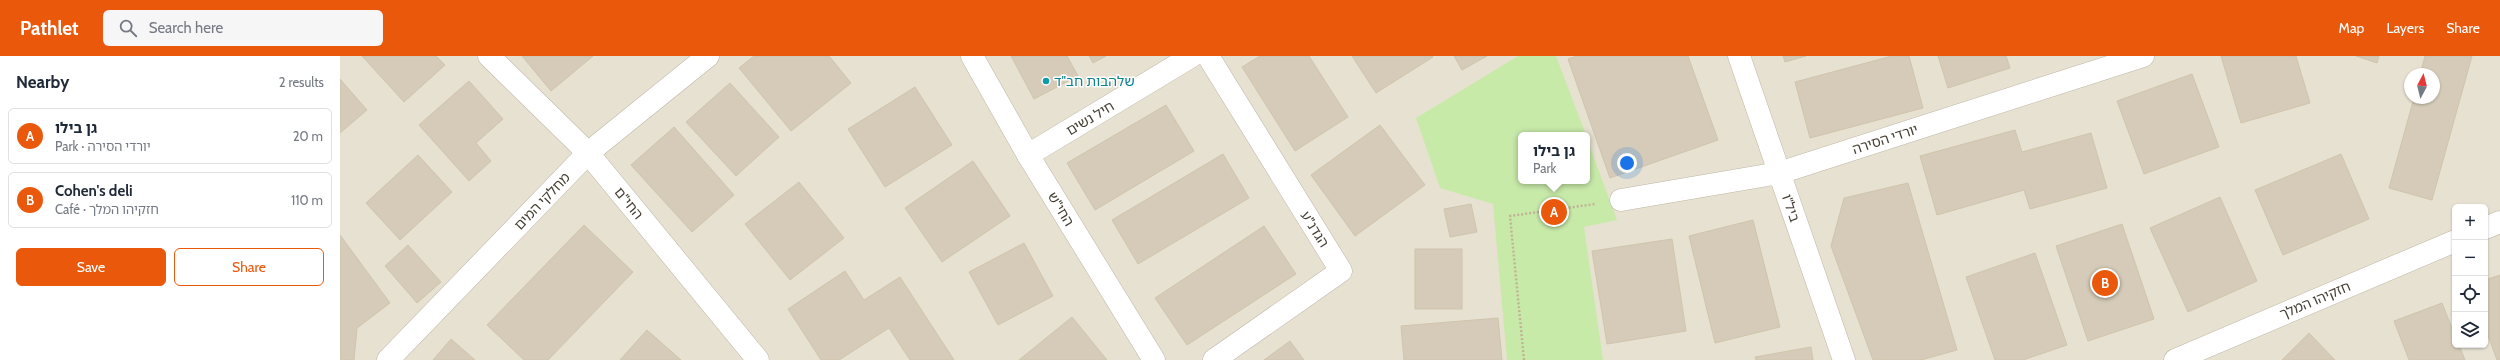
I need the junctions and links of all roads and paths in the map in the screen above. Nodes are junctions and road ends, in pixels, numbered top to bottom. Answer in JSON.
{"nodes":[{"id":1,"x":489,"y":56,"type":"edge"},
{"id":2,"x":708,"y":56,"type":"edge"},
{"id":3,"x":972,"y":56,"type":"edge"},
{"id":4,"x":1192,"y":56,"type":"edge"},
{"id":5,"x":1208,"y":56,"type":"edge"},
{"id":6,"x":1739,"y":56,"type":"edge"},
{"id":7,"x":2143,"y":56,"type":"edge"},
{"id":8,"x":588,"y":153,"type":"junction"},
{"id":9,"x":1028,"y":155,"type":"junction"},
{"id":10,"x":1779,"y":173,"type":"junction"},
{"id":11,"x":1621,"y":200,"type":"joint"},
{"id":12,"x":2500,"y":222,"type":"edge"},
{"id":13,"x":2488,"y":227,"type":"edge"},
{"id":14,"x":2452,"y":242,"type":"edge"},
{"id":15,"x":388,"y":360,"type":"edge"},
{"id":16,"x":758,"y":360,"type":"edge"},
{"id":17,"x":1154,"y":360,"type":"edge"},
{"id":18,"x":1214,"y":360,"type":"edge"},
{"id":19,"x":1524,"y":360,"type":"edge"},
{"id":20,"x":1844,"y":360,"type":"edge"},
{"id":21,"x":2175,"y":360,"type":"edge"}],
"edges":[{"from":1,"to":8,"type":"street","name":"החי\"ם"},
{"from":2,"to":8,"type":"street","name":"מחלקי המים"},
{"from":3,"to":9,"type":"street","name":"החי\"ש"},
{"from":4,"to":9,"type":"street","name":"חיל נשים"},
{"from":5,"to":18,"type":"street","name":"הגדנ\"ע"},
{"from":6,"to":10,"type":"street","name":"ביל\"ו"},
{"from":7,"to":10,"type":"street","name":"יורדי הסירה"},
{"from":8,"to":15,"type":"street","name":"מחלקי המים"},
{"from":8,"to":16,"type":"street","name":"החי\"ם"},
{"from":9,"to":17,"type":"street","name":"החי\"ש"},
{"from":10,"to":11,"type":"street","name":"יורדי הסירה"},
{"from":10,"to":20,"type":"street","name":"ביל\"ו"},
{"from":11,"to":19,"type":"path"},
{"from":12,"to":13,"type":"street"},
{"from":14,"to":21,"type":"street","name":"חזקיהו המלך"}]}
